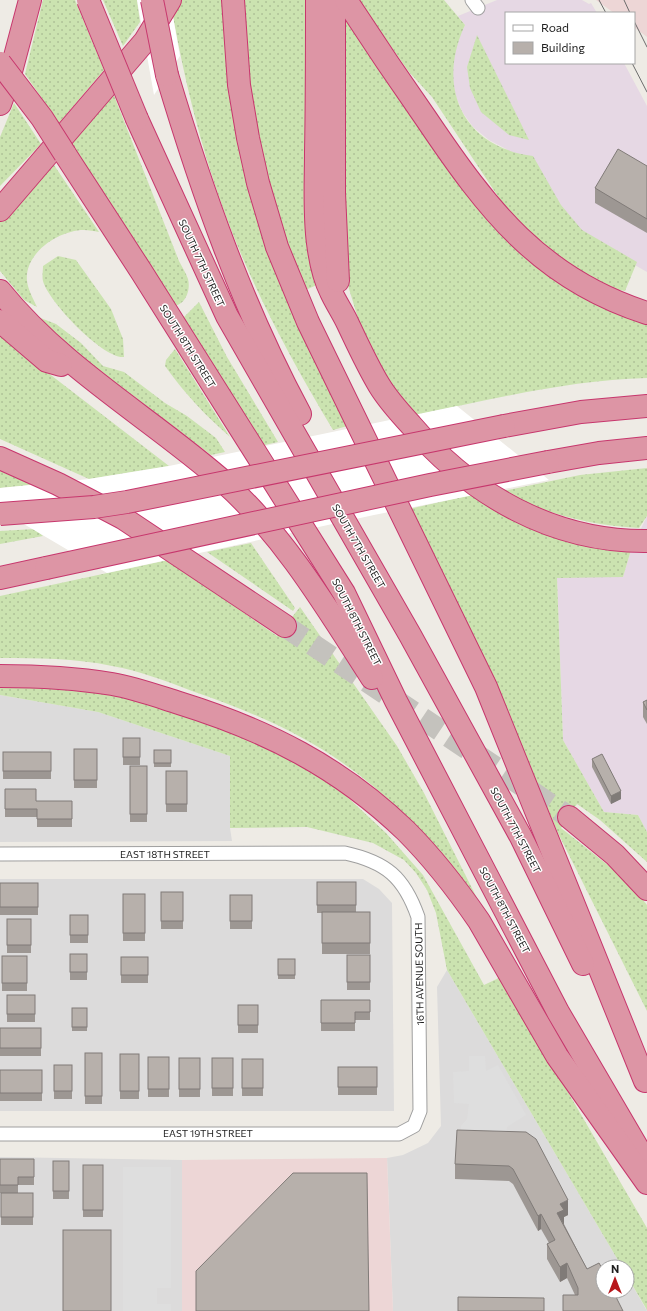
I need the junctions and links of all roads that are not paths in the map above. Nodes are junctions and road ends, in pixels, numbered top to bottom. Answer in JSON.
{"nodes":[{"id":1,"x":30,"y":0,"type":"edge"},
{"id":2,"x":88,"y":0,"type":"edge"},
{"id":3,"x":152,"y":0,"type":"edge"},
{"id":4,"x":170,"y":0,"type":"edge"},
{"id":5,"x":233,"y":0,"type":"edge"},
{"id":6,"x":317,"y":0,"type":"edge"},
{"id":7,"x":334,"y":0,"type":"edge"},
{"id":8,"x":346,"y":0,"type":"edge"},
{"id":9,"x":0,"y":63,"type":"edge"},
{"id":10,"x":0,"y":104,"type":"edge"},
{"id":11,"x":0,"y":210,"type":"edge"},
{"id":12,"x":0,"y":291,"type":"edge"},
{"id":13,"x":343,"y":312,"type":"junction"},
{"id":14,"x":647,"y":313,"type":"edge"},
{"id":15,"x":10,"y":321,"type":"edge"},
{"id":16,"x":647,"y":406,"type":"edge"},
{"id":17,"x":647,"y":448,"type":"edge"},
{"id":18,"x":0,"y":458,"type":"edge"},
{"id":19,"x":0,"y":514,"type":"edge"},
{"id":20,"x":640,"y":541,"type":"edge"},
{"id":21,"x":46,"y":568,"type":"junction"},
{"id":22,"x":0,"y":572,"type":"edge"},
{"id":23,"x":0,"y":578,"type":"edge"},
{"id":24,"x":285,"y":626,"type":"tunnel mouth"},
{"id":25,"x":410,"y":635,"type":"junction"},
{"id":26,"x":0,"y":676,"type":"edge"},
{"id":27,"x":430,"y":766,"type":"junction"},
{"id":28,"x":569,"y":817,"type":"tunnel mouth"},
{"id":29,"x":329,"y":853,"type":"joint"},
{"id":30,"x":0,"y":854,"type":"edge"},
{"id":31,"x":647,"y":889,"type":"edge"},
{"id":32,"x":646,"y":1083,"type":"edge"},
{"id":33,"x":414,"y":1126,"type":"joint"},
{"id":34,"x":0,"y":1134,"type":"edge"},
{"id":35,"x":647,"y":1164,"type":"edge"},
{"id":36,"x":647,"y":1183,"type":"edge"}],
"edges":[{"from":1,"to":10,"type":"highway"},
{"from":2,"to":25,"type":"highway","name":"SOUTH 7TH STREET","bridge":true},
{"from":3,"to":25,"type":"highway","bridge":true},
{"from":4,"to":11,"type":"highway"},
{"from":5,"to":32,"type":"highway"},
{"from":6,"to":13,"type":"highway"},
{"from":7,"to":13,"type":"highway"},
{"from":8,"to":14,"type":"highway"},
{"from":9,"to":27,"type":"highway","name":"SOUTH 8TH STREET","bridge":true},
{"from":12,"to":15,"type":"highway"},
{"from":13,"to":20,"type":"highway"},
{"from":15,"to":27,"type":"highway"},
{"from":16,"to":19,"type":"highway","bridge":true},
{"from":17,"to":21,"type":"highway","bridge":true},
{"from":18,"to":24,"type":"highway"},
{"from":21,"to":22,"type":"highway"},
{"from":21,"to":23,"type":"highway"},
{"from":25,"to":32,"type":"highway","name":"SOUTH 7TH STREET"},
{"from":26,"to":36,"type":"highway"},
{"from":27,"to":35,"type":"highway","name":"SOUTH 8TH STREET"},
{"from":28,"to":31,"type":"highway"},
{"from":29,"to":30,"type":"street","name":"EAST 18TH STREET"},
{"from":29,"to":33,"type":"street","name":"16TH AVENUE SOUTH"},
{"from":33,"to":34,"type":"street","name":"EAST 19TH STREET"}]}
